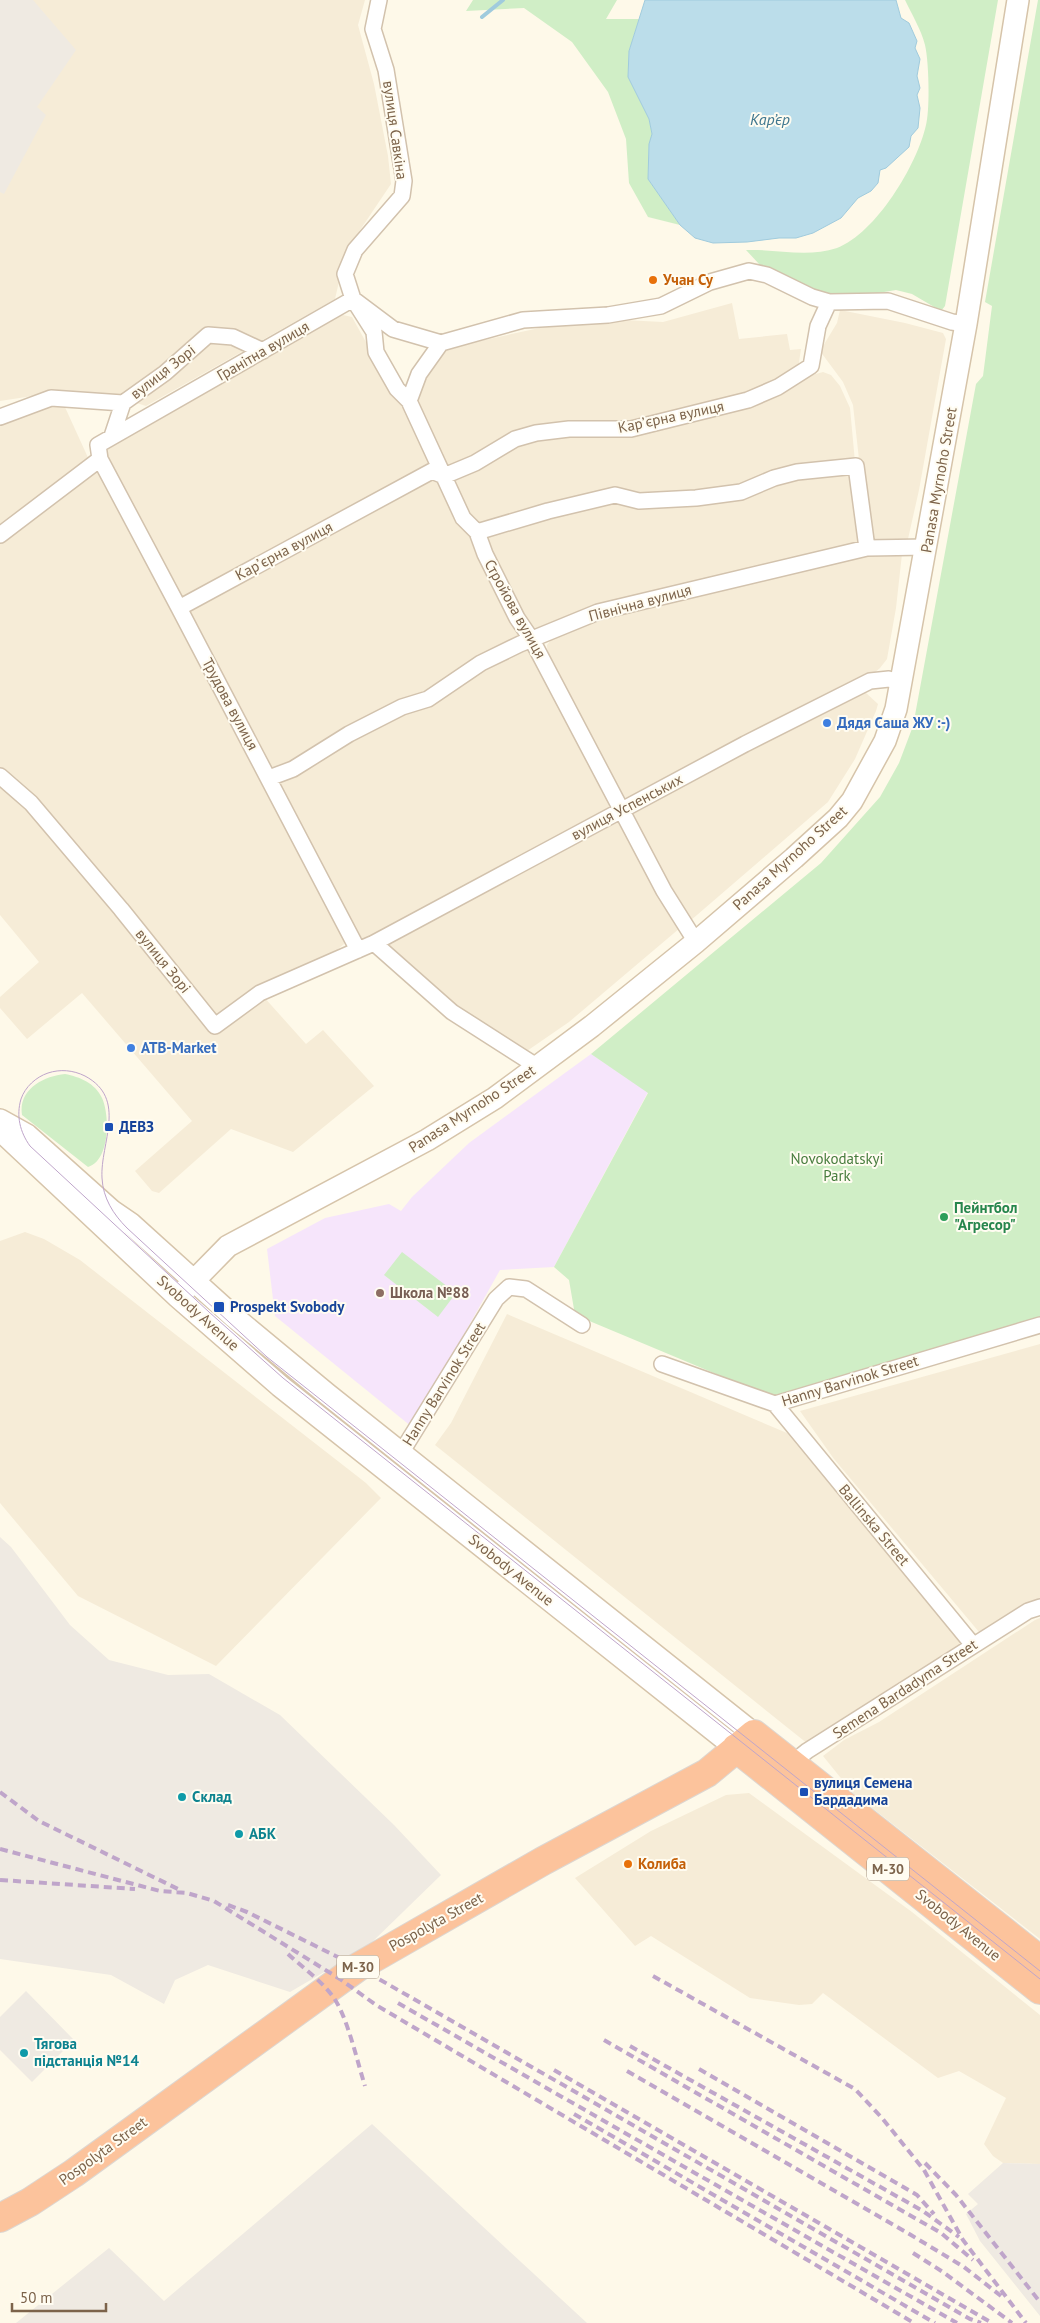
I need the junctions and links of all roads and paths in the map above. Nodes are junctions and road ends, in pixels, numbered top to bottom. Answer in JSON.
{"nodes":[{"id":1,"x":379,"y":0,"type":"edge"},
{"id":2,"x":1018,"y":0,"type":"edge"},
{"id":3,"x":345,"y":274,"type":"joint"},
{"id":4,"x":353,"y":299,"type":"junction"},
{"id":5,"x":829,"y":302,"type":"junction"},
{"id":6,"x":966,"y":324,"type":"junction"},
{"id":7,"x":441,"y":343,"type":"junction"},
{"id":8,"x":263,"y":351,"type":"junction"},
{"id":9,"x":409,"y":401,"type":"junction"},
{"id":10,"x":123,"y":403,"type":"junction"},
{"id":11,"x":0,"y":417,"type":"edge"},
{"id":12,"x":112,"y":436,"type":"junction"},
{"id":13,"x":100,"y":459,"type":"junction"},
{"id":14,"x":444,"y":476,"type":"junction"},
{"id":15,"x":477,"y":532,"type":"junction"},
{"id":16,"x":0,"y":535,"type":"edge"},
{"id":17,"x":927,"y":547,"type":"junction"},
{"id":18,"x":867,"y":548,"type":"junction"},
{"id":19,"x":179,"y":608,"type":"junction"},
{"id":20,"x":532,"y":640,"type":"junction"},
{"id":21,"x":901,"y":683,"type":"junction"},
{"id":22,"x":0,"y":776,"type":"edge"},
{"id":23,"x":269,"y":778,"type":"junction"},
{"id":24,"x":622,"y":809,"type":"junction"},
{"id":25,"x":696,"y":942,"type":"junction"},
{"id":26,"x":374,"y":943,"type":"junction"},
{"id":27,"x":358,"y":950,"type":"junction"},
{"id":28,"x":538,"y":1067,"type":"junction"},
{"id":29,"x":0,"y":1120,"type":"edge"},
{"id":30,"x":0,"y":1130,"type":"edge"},
{"id":31,"x":193,"y":1279,"type":"junction"},
{"id":32,"x":178,"y":1296,"type":"junction"},
{"id":33,"x":582,"y":1325,"type":"dead end"},
{"id":34,"x":1040,"y":1325,"type":"edge"},
{"id":35,"x":662,"y":1364,"type":"dead end"},
{"id":36,"x":774,"y":1404,"type":"junction"},
{"id":37,"x":401,"y":1453,"type":"junction"},
{"id":38,"x":1040,"y":1608,"type":"edge"},
{"id":39,"x":973,"y":1645,"type":"junction"},
{"id":40,"x":745,"y":1741,"type":"junction"},
{"id":41,"x":783,"y":1771,"type":"junction"},
{"id":42,"x":1040,"y":1960,"type":"edge"},
{"id":43,"x":1040,"y":1990,"type":"edge"},
{"id":44,"x":0,"y":2218,"type":"edge"}],
"edges":[{"from":1,"to":3,"type":"street","name":"вулиця Савкіна"},
{"from":2,"to":6,"type":"main road","name":"Panasa Myrnoho Street"},
{"from":3,"to":4,"type":"street","name":"Стройова вулиця"},
{"from":4,"to":7,"type":"street"},
{"from":4,"to":8,"type":"street","name":"Гранітна вулиця"},
{"from":4,"to":9,"type":"street","name":"Стройова вулиця"},
{"from":5,"to":6,"type":"street"},
{"from":5,"to":7,"type":"street"},
{"from":5,"to":14,"type":"street","name":"Карʼєрна вулиця"},
{"from":6,"to":17,"type":"main road","name":"Panasa Myrnoho Street"},
{"from":7,"to":9,"type":"street"},
{"from":8,"to":10,"type":"street","name":"вулиця Зорі"},
{"from":8,"to":12,"type":"street","name":"Гранітна вулиця"},
{"from":9,"to":14,"type":"street","name":"Стройова вулиця"},
{"from":10,"to":11,"type":"street","name":"вулиця Зорі"},
{"from":10,"to":12,"type":"street"},
{"from":12,"to":13,"type":"street","name":"Гранітна вулиця"},
{"from":13,"to":16,"type":"street"},
{"from":13,"to":19,"type":"street","name":"Трудова вулиця"},
{"from":14,"to":15,"type":"street","name":"Стройова вулиця"},
{"from":14,"to":19,"type":"street","name":"Карʼєрна вулиця"},
{"from":15,"to":18,"type":"street"},
{"from":15,"to":20,"type":"street","name":"Стройова вулиця"},
{"from":17,"to":18,"type":"street","name":"Північна вулиця"},
{"from":17,"to":21,"type":"main road","name":"Panasa Myrnoho Street"},
{"from":18,"to":20,"type":"street","name":"Північна вулиця"},
{"from":19,"to":23,"type":"street","name":"Трудова вулиця"},
{"from":20,"to":23,"type":"street","name":"Північна вулиця"},
{"from":20,"to":24,"type":"street","name":"Стройова вулиця"},
{"from":21,"to":24,"type":"street","name":"вулиця Успенських"},
{"from":21,"to":25,"type":"main road","name":"Panasa Myrnoho Street"},
{"from":22,"to":27,"type":"street","name":"вулиця Зорі"},
{"from":23,"to":27,"type":"street","name":"Трудова вулиця"},
{"from":24,"to":25,"type":"street","name":"Стройова вулиця"},
{"from":24,"to":26,"type":"street","name":"вулиця Успенських"},
{"from":25,"to":28,"type":"main road","name":"Panasa Myrnoho Street"},
{"from":26,"to":27,"type":"street","name":"вулиця Успенських"},
{"from":26,"to":28,"type":"street"},
{"from":28,"to":31,"type":"main road","name":"Panasa Myrnoho Street"},
{"from":29,"to":31,"type":"main road","name":"Svobody Avenue"},
{"from":30,"to":32,"type":"main road","name":"Svobody Avenue"},
{"from":31,"to":32,"type":"main road","name":"Panasa Myrnoho Street"},
{"from":31,"to":37,"type":"main road","name":"Svobody Avenue"},
{"from":32,"to":40,"type":"main road","name":"Svobody Avenue"},
{"from":33,"to":37,"type":"street","name":"Hanny Barvinok Street"},
{"from":34,"to":36,"type":"street","name":"Hanny Barvinok Street"},
{"from":35,"to":36,"type":"street","name":"Hanny Barvinok Street"},
{"from":36,"to":39,"type":"street","name":"Ballinska Street"},
{"from":37,"to":40,"type":"main road","name":"Svobody Avenue"},
{"from":38,"to":39,"type":"street","name":"Semena Bardadyma Street"},
{"from":39,"to":41,"type":"street","name":"Semena Bardadyma Street"},
{"from":40,"to":41,"type":"highway","name":"Svobody Avenue","number":"М-30"},
{"from":40,"to":44,"type":"highway","name":"Pospolyta Street","number":"М-30"},
{"from":41,"to":42,"type":"highway","name":"Svobody Avenue","number":"М-30"},
{"from":41,"to":43,"type":"highway","name":"Svobody Avenue","number":"М-30"}]}
